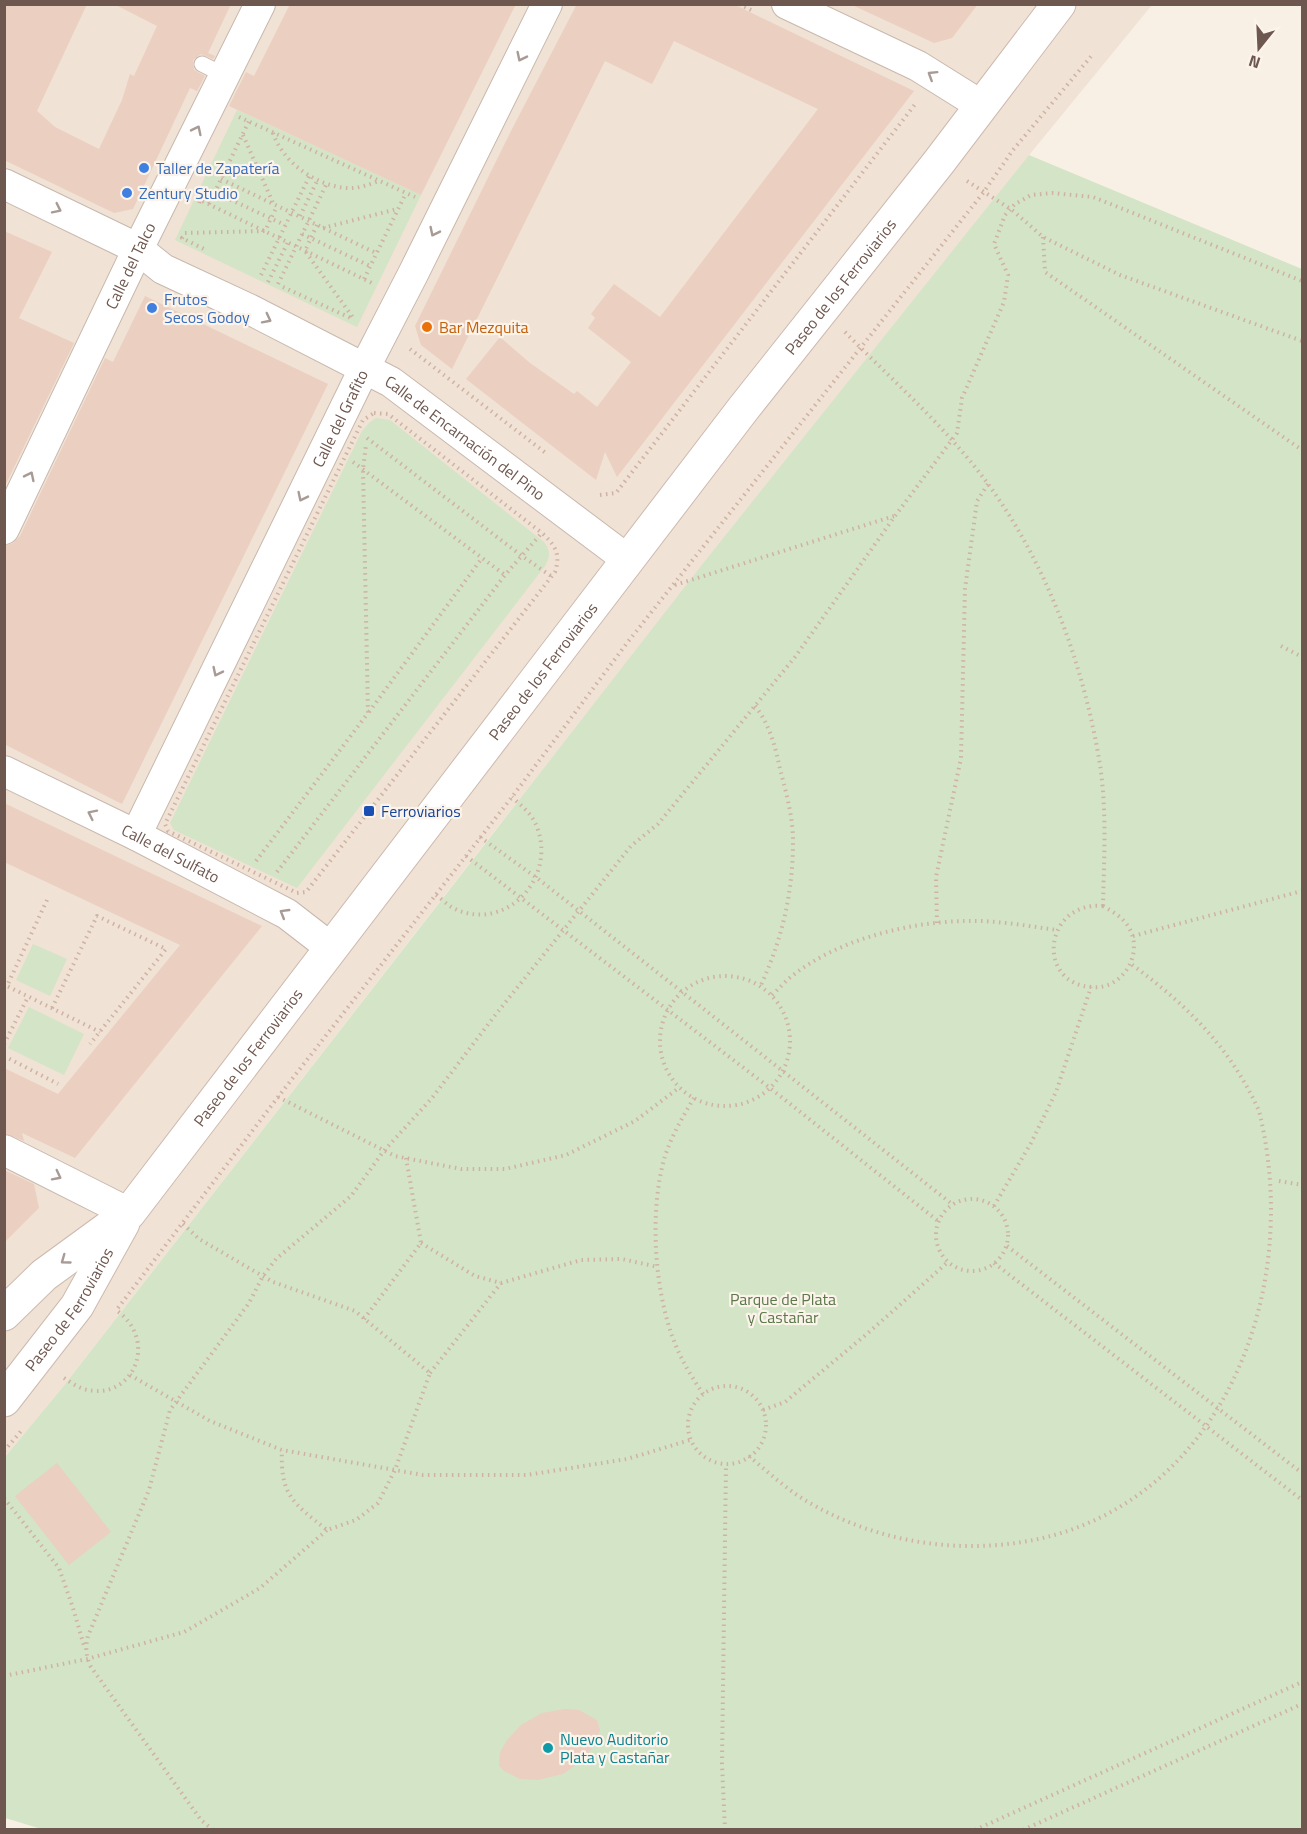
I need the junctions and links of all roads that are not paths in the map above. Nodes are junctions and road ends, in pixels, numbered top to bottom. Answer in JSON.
{"nodes":[{"id":1,"x":260,"y":4,"type":"edge"},
{"id":2,"x":547,"y":4,"type":"edge"},
{"id":3,"x":787,"y":4,"type":"edge"},
{"id":4,"x":1059,"y":4,"type":"edge"},
{"id":5,"x":982,"y":106,"type":"junction"},
{"id":6,"x":4,"y":184,"type":"edge"},
{"id":7,"x":138,"y":249,"type":"junction"},
{"id":8,"x":364,"y":369,"type":"junction"},
{"id":9,"x":4,"y":529,"type":"edge"},
{"id":10,"x":628,"y":560,"type":"junction"},
{"id":11,"x":4,"y":771,"type":"edge"},
{"id":12,"x":136,"y":835,"type":"junction"},
{"id":13,"x":331,"y":948,"type":"junction"},
{"id":14,"x":4,"y":1150,"type":"edge"},
{"id":15,"x":129,"y":1213,"type":"junction"},
{"id":16,"x":4,"y":1314,"type":"edge"},
{"id":17,"x":4,"y":1400,"type":"edge"}],
"edges":[{"from":7,"to":1,"type":"street","name":"Calle del Talco","one_way":true},
{"from":2,"to":8,"type":"street","name":"Calle del Grafito","one_way":true},
{"from":5,"to":3,"type":"street","one_way":true},
{"from":4,"to":5,"type":"main road","name":"Paseo de los Ferroviarios"},
{"from":5,"to":10,"type":"main road","name":"Paseo de los Ferroviarios"},
{"from":6,"to":7,"type":"street","name":"Calle de Encarnación del Pino","one_way":true},
{"from":7,"to":8,"type":"street","name":"Calle de Encarnación del Pino","one_way":true},
{"from":9,"to":7,"type":"street","name":"Calle del Talco","one_way":true},
{"from":8,"to":10,"type":"street","name":"Calle de Encarnación del Pino"},
{"from":8,"to":12,"type":"street","name":"Calle del Grafito","one_way":true},
{"from":10,"to":13,"type":"main road","name":"Paseo de los Ferroviarios"},
{"from":12,"to":11,"type":"street","name":"Calle del Sulfato","one_way":true},
{"from":13,"to":12,"type":"street","name":"Calle del Sulfato","one_way":true},
{"from":13,"to":15,"type":"main road","name":"Paseo de los Ferroviarios"},
{"from":14,"to":15,"type":"street","one_way":true},
{"from":15,"to":16,"type":"main road","name":"Paseo de los Ferroviarios","one_way":true},
{"from":15,"to":17,"type":"main road","name":"Paseo de Ferroviarios"}]}
